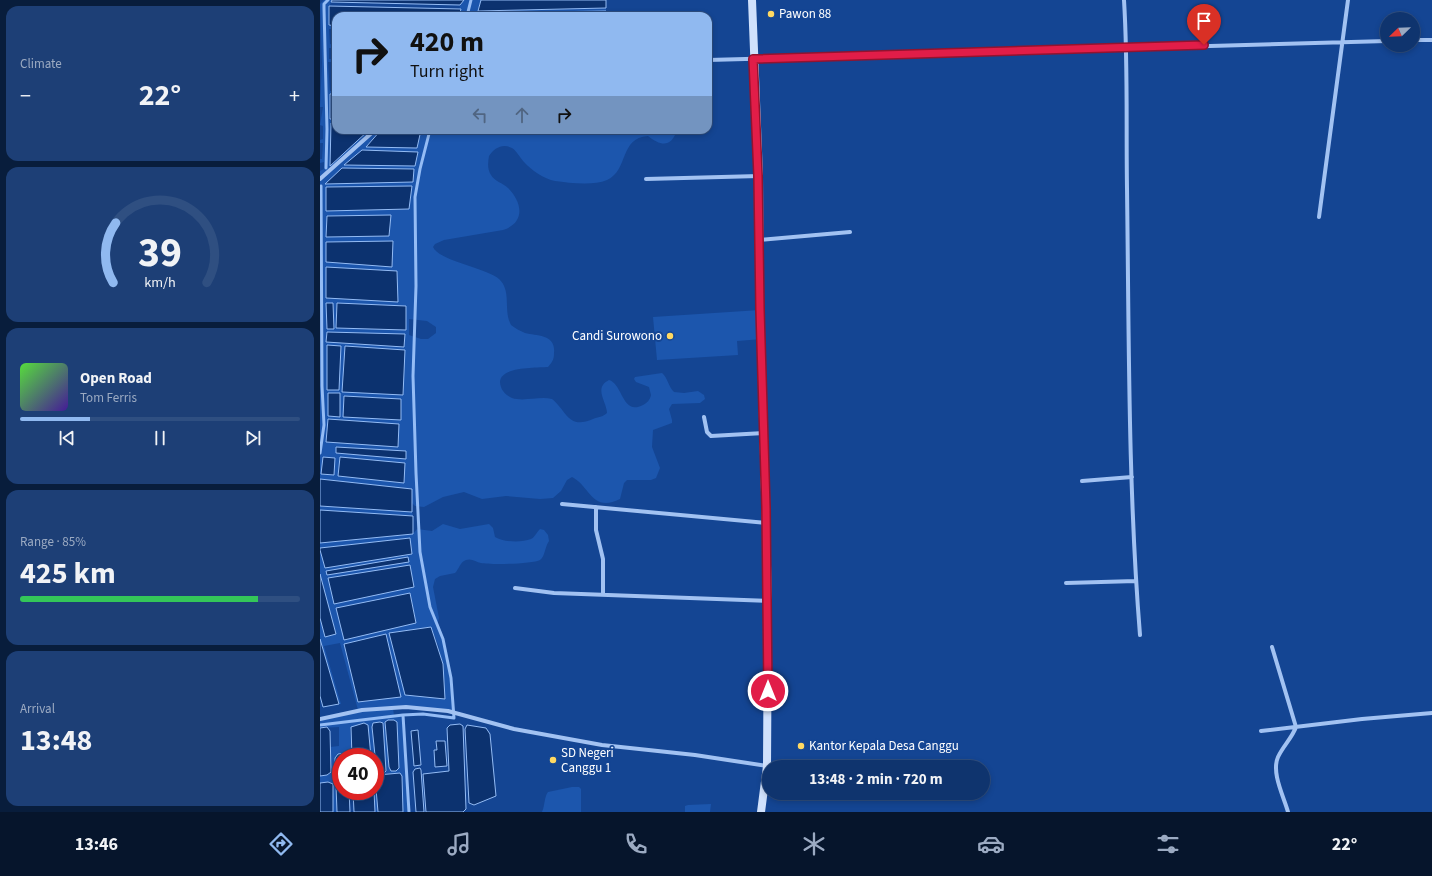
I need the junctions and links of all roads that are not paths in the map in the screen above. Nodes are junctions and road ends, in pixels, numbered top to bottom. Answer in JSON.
{"nodes":[{"id":1,"x":752,"y":0,"type":"edge"},
{"id":2,"x":1124,"y":0,"type":"edge"},
{"id":3,"x":1348,"y":0,"type":"edge"},
{"id":4,"x":1420,"y":40,"type":"edge"},
{"id":5,"x":1432,"y":40,"type":"edge"},
{"id":6,"x":1341,"y":41,"type":"junction"},
{"id":7,"x":1380,"y":41,"type":"edge"},
{"id":8,"x":1127,"y":48,"type":"junction"},
{"id":9,"x":753,"y":59,"type":"junction"},
{"id":10,"x":712,"y":60,"type":"edge"},
{"id":11,"x":371,"y":134,"type":"edge"},
{"id":12,"x":758,"y":176,"type":"junction"},
{"id":13,"x":320,"y":179,"type":"edge"},
{"id":14,"x":646,"y":180,"type":"dead end"},
{"id":15,"x":1319,"y":217,"type":"dead end"},
{"id":16,"x":850,"y":232,"type":"dead end"},
{"id":17,"x":759,"y":240,"type":"junction"},
{"id":18,"x":704,"y":417,"type":"dead end"},
{"id":19,"x":764,"y":433,"type":"junction"},
{"id":20,"x":1132,"y":477,"type":"junction"},
{"id":21,"x":1082,"y":481,"type":"dead end"},
{"id":22,"x":562,"y":504,"type":"dead end"},
{"id":23,"x":596,"y":507,"type":"junction"},
{"id":24,"x":767,"y":523,"type":"junction"},
{"id":25,"x":1136,"y":581,"type":"junction"},
{"id":26,"x":1066,"y":583,"type":"dead end"},
{"id":27,"x":515,"y":588,"type":"dead end"},
{"id":28,"x":603,"y":595,"type":"junction"},
{"id":29,"x":768,"y":601,"type":"junction"},
{"id":30,"x":1140,"y":635,"type":"dead end"},
{"id":31,"x":1272,"y":647,"type":"dead end"},
{"id":32,"x":1432,"y":713,"type":"edge"},
{"id":33,"x":320,"y":719,"type":"edge"},
{"id":34,"x":1296,"y":727,"type":"junction"},
{"id":35,"x":1261,"y":731,"type":"dead end"},
{"id":36,"x":767,"y":760,"type":"edge"},
{"id":37,"x":762,"y":765,"type":"edge"},
{"id":38,"x":763,"y":800,"type":"edge"},
{"id":39,"x":761,"y":812,"type":"edge"},
{"id":40,"x":1288,"y":812,"type":"edge"}],
"edges":[{"from":1,"to":9,"type":"street"},
{"from":2,"to":8,"type":"street"},
{"from":3,"to":6,"type":"street"},
{"from":4,"to":5,"type":"street"},
{"from":6,"to":7,"type":"street"},
{"from":6,"to":8,"type":"street"},
{"from":6,"to":15,"type":"street"},
{"from":8,"to":9,"type":"street"},
{"from":8,"to":20,"type":"street"},
{"from":9,"to":10,"type":"street"},
{"from":9,"to":12,"type":"street"},
{"from":11,"to":13,"type":"street"},
{"from":12,"to":14,"type":"street"},
{"from":12,"to":17,"type":"street"},
{"from":16,"to":17,"type":"street"},
{"from":17,"to":19,"type":"street"},
{"from":18,"to":19,"type":"street"},
{"from":19,"to":24,"type":"street"},
{"from":20,"to":21,"type":"street"},
{"from":20,"to":25,"type":"street"},
{"from":22,"to":23,"type":"street"},
{"from":23,"to":24,"type":"street"},
{"from":23,"to":28,"type":"street"},
{"from":24,"to":29,"type":"street"},
{"from":25,"to":26,"type":"street"},
{"from":25,"to":30,"type":"street"},
{"from":27,"to":28,"type":"street"},
{"from":28,"to":29,"type":"street"},
{"from":29,"to":36,"type":"street"},
{"from":31,"to":34,"type":"street"},
{"from":32,"to":34,"type":"street"},
{"from":33,"to":37,"type":"street"},
{"from":34,"to":35,"type":"street"},
{"from":34,"to":40,"type":"street"},
{"from":38,"to":39,"type":"street"}]}
